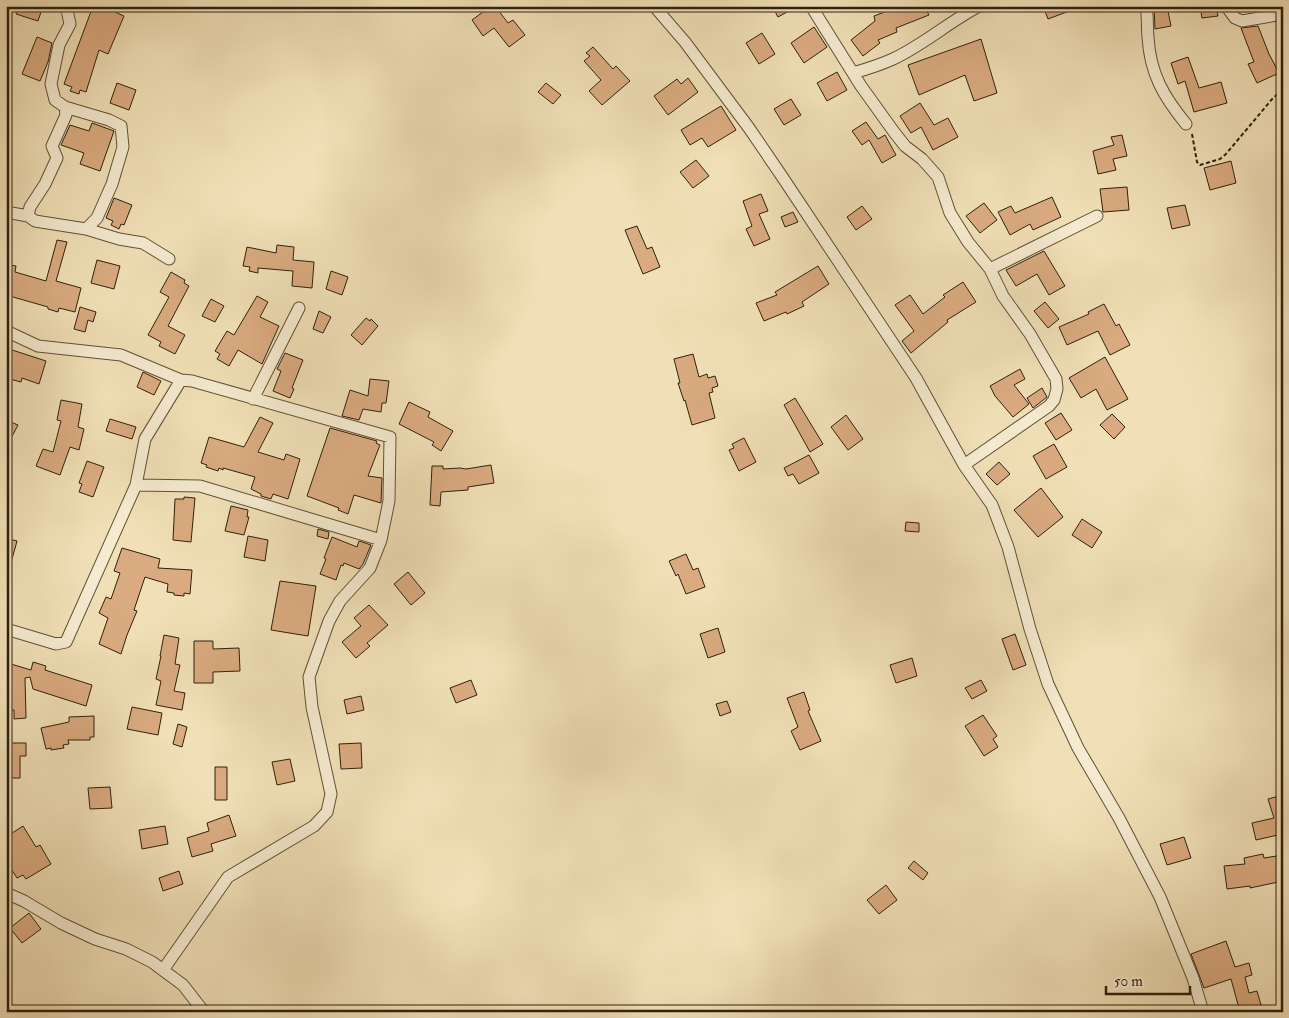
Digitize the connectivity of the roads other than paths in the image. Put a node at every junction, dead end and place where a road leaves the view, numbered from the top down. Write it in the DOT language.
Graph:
graph roads {
  1 [pos="63,6"];
  2 [pos="811,6"];
  3 [pos="979,6"];
  4 [pos="1146,6"];
  5 [pos="1226,6"];
  6 [pos="659,8"];
  7 [pos="1283,14"];
  8 [pos="853,73"];
  9 [pos="64,107"];
  10 [pos="1186,124"];
  11 [pos="6,212"];
  12 [pos="28,216"];
  13 [pos="1097,216"];
  14 [pos="86,229"];
  15 [pos="168,259"];
  16 [pos="990,269"];
  17 [pos="300,308"];
  18 [pos="6,331"];
  19 [pos="181,380"];
  20 [pos="254,399"];
  21 [pos="964,465"];
  22 [pos="136,485"];
  23 [pos="381,540"];
  24 [pos="6,629"];
  25 [pos="6,893"];
  26 [pos="163,970"];
  27 [pos="204,1012"];
  28 [pos="1203,1012"];
  1 -- 9 [label="street"];
  2 -- 8 [label="street"];
  3 -- 8 [label="street"];
  4 -- 10 [label="street"];
  5 -- 7 [label="street"];
  6 -- 21 [label="street"];
  8 -- 16 [label="street"];
  9 -- 12 [label="street"];
  9 -- 14 [label="street"];
  11 -- 12 [label="street"];
  12 -- 14 [label="street"];
  13 -- 16 [label="street"];
  14 -- 15 [label="street"];
  16 -- 21 [label="street"];
  17 -- 20 [label="street"];
  18 -- 19 [label="street"];
  19 -- 20 [label="street"];
  19 -- 22 [label="street"];
  20 -- 23 [label="street"];
  21 -- 28 [label="street"];
  22 -- 23 [label="street"];
  22 -- 24 [label="street"];
  23 -- 26 [label="street"];
  25 -- 26 [label="street"];
  26 -- 27 [label="street"];
}
